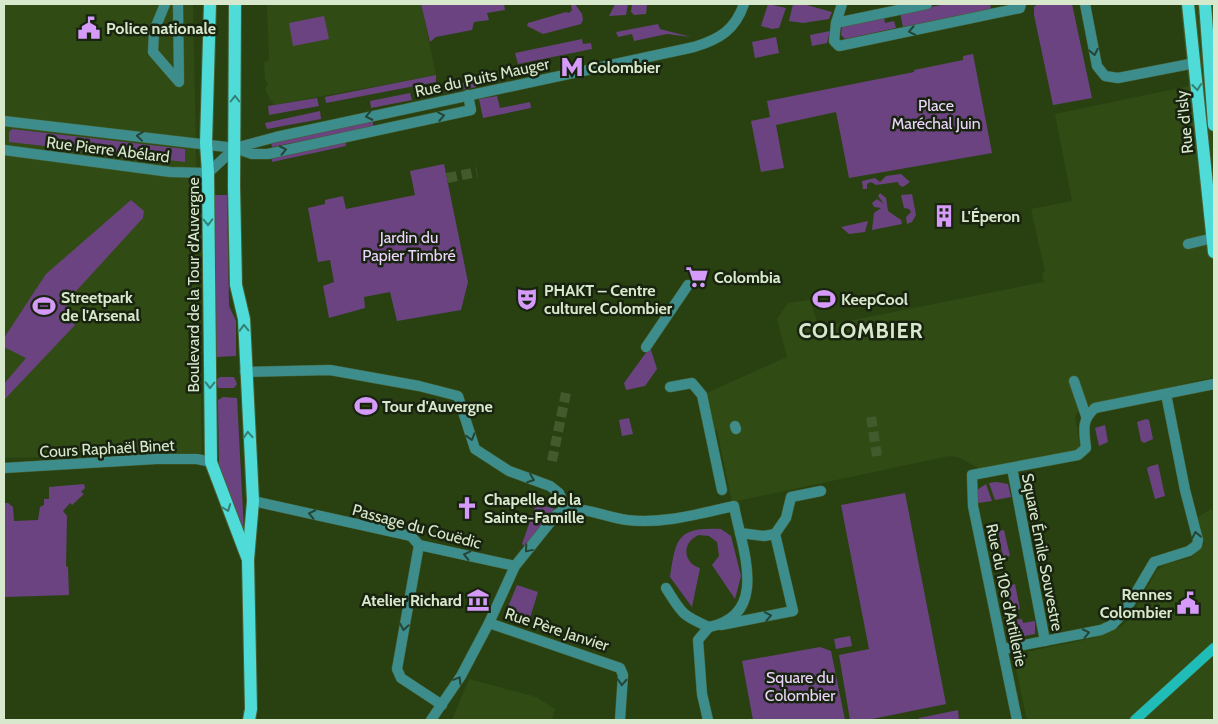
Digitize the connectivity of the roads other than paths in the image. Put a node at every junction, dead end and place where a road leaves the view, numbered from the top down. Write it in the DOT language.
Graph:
graph roads {
  1 [pos="165,4"];
  2 [pos="178,4"];
  3 [pos="210,4"];
  4 [pos="235,4"];
  5 [pos="744,4"];
  6 [pos="842,4"];
  7 [pos="927,4"];
  8 [pos="1084,4"];
  9 [pos="1188,4"];
  10 [pos="1205,4"];
  11 [pos="1020,6"];
  12 [pos="836,23"];
  13 [pos="1194,63"];
  14 [pos="468,95"];
  15 [pos="4,121"];
  16 [pos="1214,125"];
  17 [pos="206,143"];
  18 [pos="235,148"];
  19 [pos="4,150"];
  20 [pos="208,174"];
  21 [pos="1214,242"];
  22 [pos="1188,244"];
  23 [pos="688,284"];
  24 [pos="646,346"];
  25 [pos="246,372"];
  26 [pos="1074,381"];
  27 [pos="1214,384"];
  28 [pos="670,387"];
  29 [pos="1166,394"];
  30 [pos="1086,416"];
  31 [pos="211,462"];
  32 [pos="4,468"];
  33 [pos="1012,468"];
  34 [pos="722,490"];
  35 [pos="821,491"];
  36 [pos="253,501"];
  37 [pos="566,508"];
  38 [pos="740,533"];
  39 [pos="775,534"];
  40 [pos="419,545"];
  41 [pos="248,560"];
  42 [pos="514,566"];
  43 [pos="666,588"];
  44 [pos="489,623"];
  45 [pos="720,625"];
  46 [pos="709,627"];
  47 [pos="1045,641"];
  48 [pos="1214,648"];
  49 [pos="1003,649"];
  50 [pos="442,706"];
  51 [pos="252,717"];
  52 [pos="431,720"];
  53 [pos="620,720"];
  54 [pos="708,720"];
  55 [pos="1017,720"];
  56 [pos="1135,720"];
  1 -- 2 [label="street"];
  3 -- 17 [label="main road, Boulevard de la Tour d'Auvergne"];
  18 -- 4 [label="main road, Boulevard de la Tour d'Auvergne, one-way"];
  5 -- 14 [label="street, Rue du Puits Mauger"];
  6 -- 12 [label="street"];
  7 -- 12 [label="street"];
  8 -- 13 [label="street, one-way"];
  9 -- 13 [label="main road, Rue d'Isly"];
  10 -- 16 [label="main road, Rue d'Isly"];
  11 -- 12 [label="street, one-way"];
  13 -- 21 [label="main road, Rue d'Isly, one-way"];
  14 -- 18 [label="street, Rue du Puits Mauger, one-way"];
  18 -- 14 [label="street, Rue du Puits Mauger, one-way"];
  17 -- 15 [label="street, Rue Pierre Abélard, one-way"];
  17 -- 18 [label="street, Rue du Puits Mauger"];
  17 -- 20 [label="main road, Boulevard de la Tour d'Auvergne"];
  18 -- 20 [label="street, Rue du Puits Mauger"];
  25 -- 18 [label="main road, Boulevard de la Tour d'Auvergne, one-way"];
  19 -- 20 [label="street, Rue Pierre Abélard"];
  20 -- 31 [label="main road, Boulevard de la Tour d'Auvergne, one-way"];
  21 -- 22 [label="street"];
  23 -- 24 [label="street"];
  36 -- 25 [label="main road, Boulevard de la Tour d'Auvergne, one-way"];
  25 -- 37 [label="street, one-way"];
  26 -- 30 [label="street"];
  27 -- 29 [label="street"];
  28 -- 34 [label="street"];
  29 -- 30 [label="street"];
  47 -- 29 [label="street, one-way"];
  30 -- 33 [label="street"];
  31 -- 32 [label="street, Cours Raphaël Binet"];
  31 -- 41 [label="main road, Boulevard de la Tour d'Auvergne, one-way"];
  33 -- 47 [label="street, Square Émile Souvestre"];
  33 -- 49 [label="street, Rue du 10e d'Artillerie"];
  35 -- 39 [label="street"];
  40 -- 36 [label="street, Passage du Couëdic, one-way"];
  36 -- 41 [label="main road, Boulevard de la Tour d'Auvergne"];
  37 -- 38 [label="street"];
  37 -- 42 [label="street, one-way"];
  38 -- 39 [label="street"];
  38 -- 45 [label="street"];
  45 -- 39 [label="street, one-way"];
  42 -- 40 [label="street, Passage du Couëdic, one-way"];
  40 -- 50 [label="street, one-way"];
  41 -- 51 [label="main road, Boulevard de la Tour d'Auvergne"];
  42 -- 44 [label="street"];
  43 -- 46 [label="street"];
  50 -- 44 [label="street, one-way"];
  44 -- 53 [label="street, Rue Père Janvier, one-way"];
  45 -- 46 [label="street"];
  46 -- 54 [label="street"];
  47 -- 49 [label="street"];
  48 -- 56 [label="main road"];
  49 -- 55 [label="street, Rue du 10e d'Artillerie"];
  50 -- 52 [label="street"];
}
